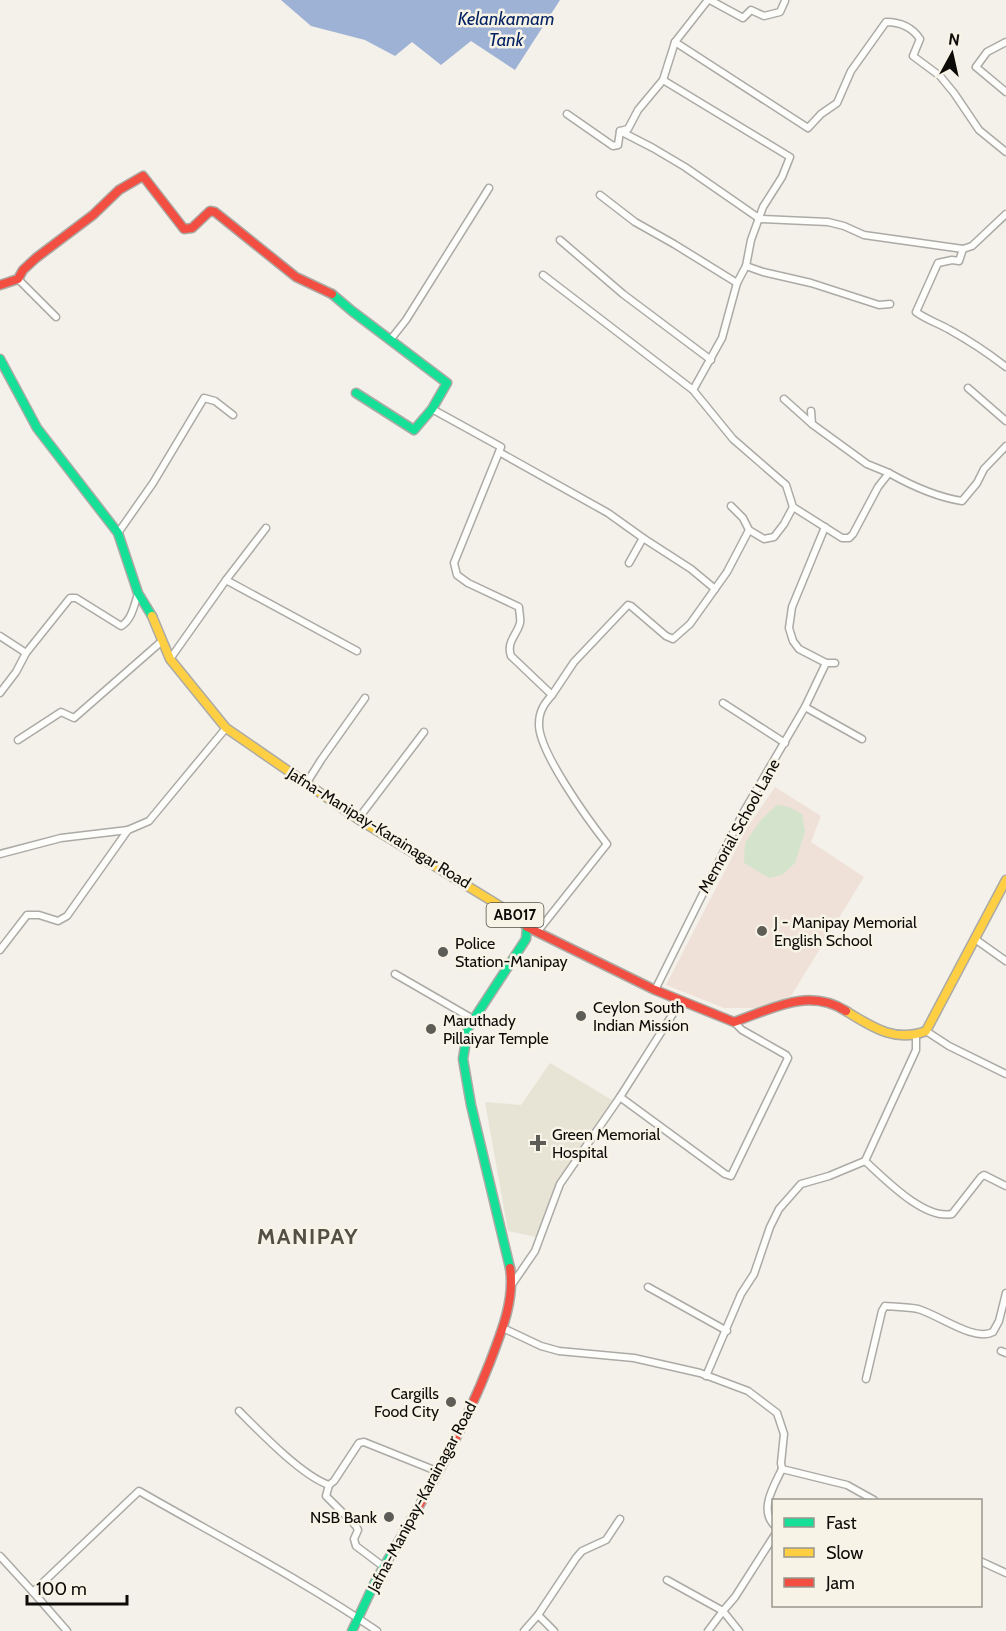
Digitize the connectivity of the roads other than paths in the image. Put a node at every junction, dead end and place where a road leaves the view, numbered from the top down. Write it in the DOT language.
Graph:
graph roads {
  1 [pos="709,0"];
  2 [pos="785,1"];
  3 [pos="675,42"];
  4 [pos="1006,42"];
  5 [pos="663,80"];
  6 [pos="1006,93"];
  7 [pos="567,114"];
  8 [pos="620,131"];
  9 [pos="1006,152"];
  10 [pos="489,188"];
  11 [pos="600,195"];
  12 [pos="1006,214"];
  13 [pos="760,219"];
  14 [pos="560,240"];
  15 [pos="963,249"];
  16 [pos="746,266"];
  17 [pos="543,275"];
  18 [pos="18,279"];
  19 [pos="737,283"];
  20 [pos="0,285"];
  21 [pos="890,304"];
  22 [pos="56,317"];
  23 [pos="391,339"];
  24 [pos="0,359"];
  25 [pos="711,360"];
  26 [pos="1006,367"];
  27 [pos="968,388"];
  28 [pos="693,390"];
  29 [pos="356,393"];
  30 [pos="784,399"];
  31 [pos="432,409"];
  32 [pos="811,411"];
  33 [pos="233,415"];
  34 [pos="1006,421"];
  35 [pos="812,424"];
  36 [pos="1006,446"];
  37 [pos="499,452"];
  38 [pos="889,473"];
  39 [pos="731,506"];
  40 [pos="793,507"];
  41 [pos="825,527"];
  42 [pos="266,528"];
  43 [pos="749,530"];
  44 [pos="118,533"];
  45 [pos="643,538"];
  46 [pos="629,563"];
  47 [pos="226,580"];
  48 [pos="715,588"];
  49 [pos="138,593"];
  50 [pos="0,636"];
  51 [pos="162,640"];
  52 [pos="357,651"];
  53 [pos="26,653"];
  54 [pos="170,660"];
  55 [pos="826,663"];
  56 [pos="835,663"];
  57 [pos="0,693"];
  58 [pos="552,695"];
  59 [pos="365,698"];
  60 [pos="723,703"];
  61 [pos="805,706"];
  62 [pos="225,728"];
  63 [pos="424,732"];
  64 [pos="18,740"];
  65 [pos="862,740"];
  66 [pos="785,743"];
  67 [pos="306,784"];
  68 [pos="358,819"];
  69 [pos="128,830"];
  70 [pos="0,854"];
  71 [pos="1006,880"];
  72 [pos="527,927"];
  73 [pos="538,931"];
  74 [pos="975,939"];
  75 [pos="0,950"];
  76 [pos="1006,961"];
  77 [pos="395,974"];
  78 [pos="655,990"];
  79 [pos="681,1001"];
  80 [pos="473,1019"];
  81 [pos="734,1022"];
  82 [pos="926,1031"];
  83 [pos="916,1037"];
  84 [pos="1006,1074"];
  85 [pos="620,1097"];
  86 [pos="865,1161"];
  87 [pos="1006,1186"];
  88 [pos="512,1283"];
  89 [pos="648,1287"];
  90 [pos="1006,1293"];
  91 [pos="503,1329"];
  92 [pos="727,1331"];
  93 [pos="706,1376"];
  94 [pos="866,1379"];
  95 [pos="239,1411"];
  96 [pos="782,1469"];
  97 [pos="439,1472"];
  98 [pos="329,1485"];
  99 [pos="872,1499"];
  100 [pos="620,1519"];
  101 [pos="772,1523"];
  102 [pos="772,1539"];
  103 [pos="0,1556"];
  104 [pos="982,1562"];
  105 [pos="384,1567"];
  106 [pos="1006,1573"];
  107 [pos="667,1580"];
  108 [pos="33,1592"];
  109 [pos="723,1611"];
  110 [pos="538,1616"];
  111 [pos="357,1618"];
  112 [pos="67,1631"];
  113 [pos="352,1631"];
  114 [pos="377,1631"];
  115 [pos="524,1631"];
  116 [pos="554,1631"];
  117 [pos="708,1631"];
  118 [pos="739,1631"];
  1 -- 2 [label="street"];
  1 -- 3 [label="street"];
  3 -- 5 [label="street"];
  3 -- 9 [label="street"];
  4 -- 6 [label="street"];
  5 -- 8 [label="street"];
  5 -- 13 [label="street"];
  7 -- 8 [label="street"];
  8 -- 13 [label="street"];
  10 -- 23 [label="street"];
  11 -- 19 [label="street"];
  12 -- 15 [label="street"];
  13 -- 15 [label="street"];
  13 -- 16 [label="street"];
  14 -- 25 [label="street"];
  15 -- 26 [label="street"];
  16 -- 19 [label="street"];
  16 -- 21 [label="street"];
  17 -- 28 [label="street"];
  18 -- 20 [label="main road"];
  18 -- 22 [label="street"];
  18 -- 23 [label="main road"];
  19 -- 25 [label="street"];
  23 -- 31 [label="main road"];
  24 -- 44 [label="main road, Jafna-Manipay-Karainagar Road / AB017"];
  25 -- 28 [label="street"];
  27 -- 34 [label="street"];
  28 -- 40 [label="street"];
  29 -- 31 [label="main road"];
  30 -- 35 [label="street"];
  31 -- 37 [label="street"];
  32 -- 35 [label="street"];
  33 -- 44 [label="street"];
  35 -- 38 [label="street"];
  36 -- 38 [label="street"];
  37 -- 45 [label="street"];
  37 -- 58 [label="street"];
  38 -- 41 [label="street"];
  39 -- 43 [label="street"];
  40 -- 41 [label="street"];
  40 -- 43 [label="street"];
  41 -- 55 [label="street"];
  42 -- 47 [label="street"];
  43 -- 48 [label="street"];
  44 -- 49 [label="main road, Jafna-Manipay-Karainagar Road / AB017"];
  45 -- 46 [label="street"];
  45 -- 48 [label="street"];
  47 -- 52 [label="street"];
  47 -- 54 [label="street"];
  48 -- 58 [label="street"];
  49 -- 51 [label="main road, Jafna-Manipay-Karainagar Road / AB017"];
  49 -- 53 [label="street"];
  50 -- 53 [label="street"];
  51 -- 54 [label="main road, Jafna-Manipay-Karainagar Road / AB017"];
  51 -- 64 [label="street"];
  53 -- 57 [label="street"];
  54 -- 62 [label="main road, Jafna-Manipay-Karainagar Road / AB017"];
  55 -- 56 [label="street"];
  55 -- 61 [label="street, Memorial School Lane"];
  58 -- 73 [label="street"];
  59 -- 67 [label="street"];
  60 -- 66 [label="street"];
  61 -- 65 [label="street"];
  61 -- 66 [label="street, Memorial School Lane"];
  62 -- 67 [label="main road, Jafna-Manipay-Karainagar Road / AB017"];
  62 -- 69 [label="street"];
  63 -- 68 [label="street"];
  66 -- 78 [label="street, Memorial School Lane"];
  67 -- 68 [label="main road, Jafna-Manipay-Karainagar Road / AB017"];
  68 -- 72 [label="main road, Jafna-Manipay-Karainagar Road / AB017"];
  69 -- 70 [label="street"];
  69 -- 75 [label="street"];
  71 -- 74 [label="main road"];
  72 -- 73 [label="main road"];
  72 -- 80 [label="main road, Jafna-Manipay-Karainagar Road / AB017"];
  73 -- 78 [label="main road"];
  74 -- 76 [label="street"];
  74 -- 82 [label="main road"];
  77 -- 80 [label="street"];
  78 -- 79 [label="main road"];
  79 -- 81 [label="main road"];
  79 -- 85 [label="street"];
  80 -- 88 [label="main road, Jafna-Manipay-Karainagar Road / AB017"];
  81 -- 83 [label="main road"];
  81 -- 85 [label="street"];
  82 -- 83 [label="main road"];
  82 -- 84 [label="street"];
  83 -- 86 [label="street"];
  85 -- 88 [label="street"];
  86 -- 87 [label="street"];
  86 -- 92 [label="street"];
  88 -- 91 [label="main road, Jafna-Manipay-Karainagar Road / AB017"];
  89 -- 92 [label="street"];
  90 -- 94 [label="street"];
  91 -- 93 [label="street"];
  91 -- 97 [label="main road, Jafna-Manipay-Karainagar Road / AB017"];
  92 -- 93 [label="street"];
  93 -- 96 [label="street"];
  95 -- 98 [label="street"];
  96 -- 99 [label="street"];
  96 -- 101 [label="street"];
  97 -- 98 [label="street"];
  97 -- 105 [label="main road, Jafna-Manipay-Karainagar Road / AB017"];
  98 -- 105 [label="street"];
  100 -- 110 [label="street"];
  102 -- 109 [label="street"];
  103 -- 108 [label="street"];
  104 -- 106 [label="street"];
  105 -- 111 [label="main road, Jafna-Manipay-Karainagar Road / AB017"];
  107 -- 109 [label="street"];
  108 -- 111 [label="street"];
  108 -- 112 [label="street"];
  109 -- 117 [label="street"];
  109 -- 118 [label="street"];
  110 -- 115 [label="street"];
  110 -- 116 [label="street"];
  111 -- 113 [label="main road, Jafna-Manipay-Karainagar Road / AB017"];
  111 -- 114 [label="street"];
}
